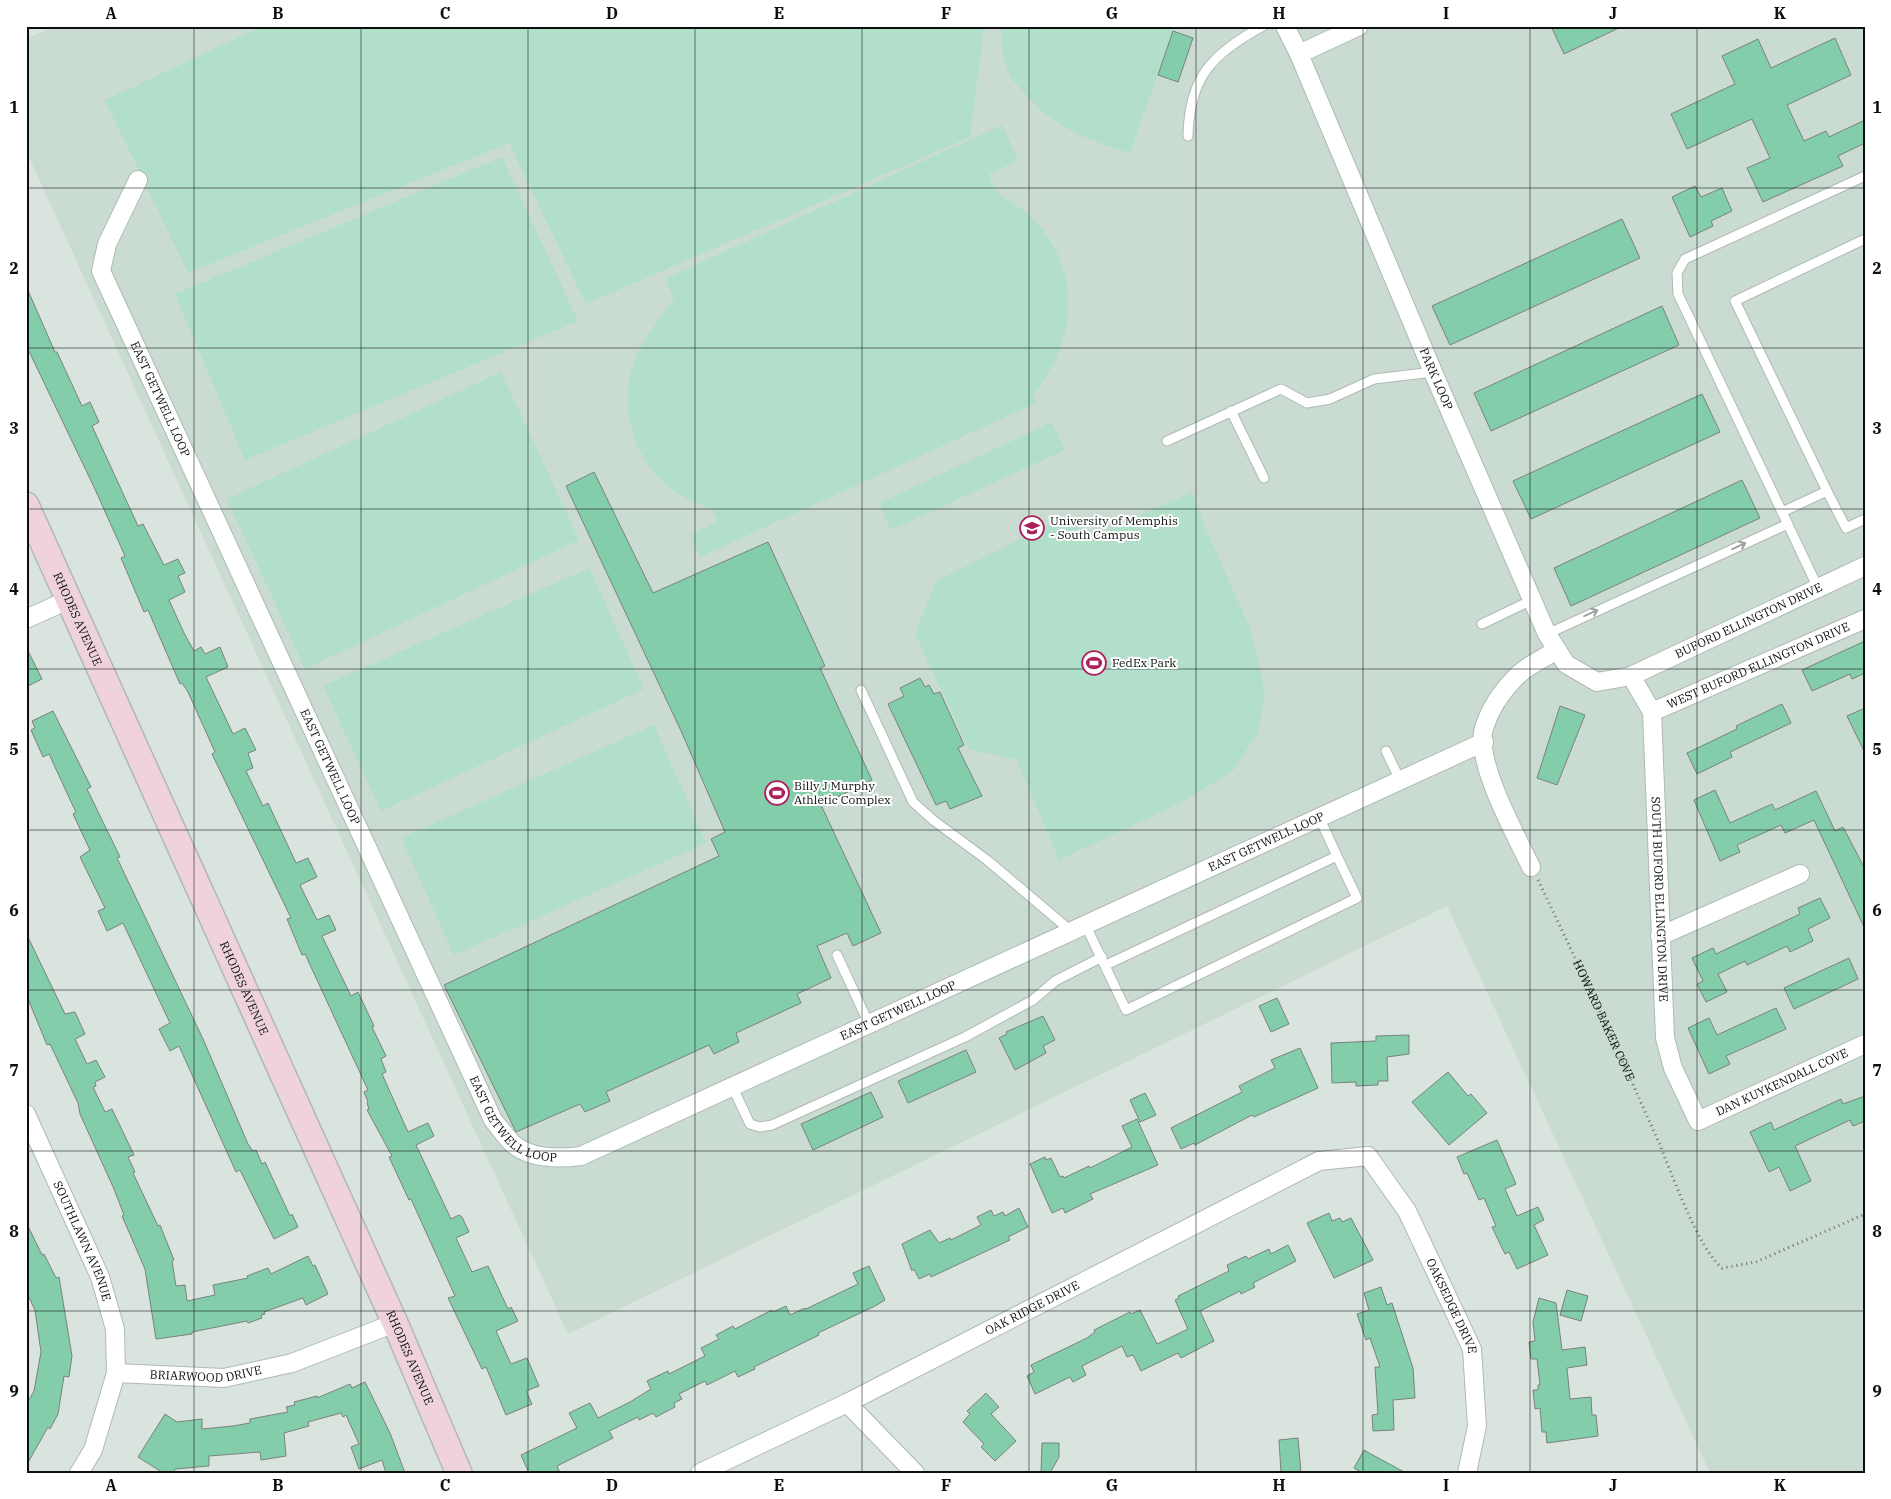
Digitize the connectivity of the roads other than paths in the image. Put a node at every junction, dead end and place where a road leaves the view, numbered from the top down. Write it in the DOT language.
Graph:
graph roads {
  1 [pos="1263,26"];
  2 [pos="1285,26"];
  3 [pos="1359,26"];
  4 [pos="1300,54"];
  5 [pos="1188,136"];
  6 [pos="1865,176"];
  7 [pos="138,180"];
  8 [pos="1865,239"];
  9 [pos="1433,372"];
  10 [pos="1231,411"];
  11 [pos="1167,442"];
  12 [pos="1264,478"];
  13 [pos="1827,491"];
  14 [pos="26,505"];
  15 [pos="1782,512"];
  16 [pos="1865,519"];
  17 [pos="1788,524"];
  18 [pos="1865,566"];
  19 [pos="1818,588"];
  20 [pos="68,600"];
  21 [pos="1532,600"];
  22 [pos="26,619"];
  23 [pos="1865,619"];
  24 [pos="1482,624"];
  25 [pos="1547,634"];
  26 [pos="1557,650"];
  27 [pos="1631,676"];
  28 [pos="861,690"];
  29 [pos="1652,712"];
  30 [pos="1484,742"];
  31 [pos="1386,751"];
  32 [pos="1400,780"];
  33 [pos="1319,817"];
  34 [pos="1337,856"];
  35 [pos="1531,867"];
  36 [pos="1800,874"];
  37 [pos="1078,928"];
  38 [pos="1660,936"];
  39 [pos="837,955"];
  40 [pos="1104,961"];
  41 [pos="869,1024"];
  42 [pos="1864,1044"];
  43 [pos="732,1086"];
  44 [pos="26,1114"];
  45 [pos="1698,1121"];
  46 [pos="1368,1156"];
  47 [pos="395,1323"];
  48 [pos="116,1373"];
  49 [pos="847,1404"];
  50 [pos="79,1473"];
  51 [pos="459,1473"];
  52 [pos="700,1473"];
  53 [pos="915,1473"];
  54 [pos="1467,1473"];
  1 -- 5 [label="lane"];
  2 -- 4 [label="street, PARK LOOP"];
  3 -- 4 [label="street"];
  4 -- 9 [label="street, PARK LOOP"];
  6 -- 15 [label="lane"];
  7 -- 43 [label="street, EAST GETWELL LOOP"];
  8 -- 13 [label="lane"];
  9 -- 10 [label="lane"];
  9 -- 21 [label="street, PARK LOOP"];
  10 -- 11 [label="lane"];
  10 -- 12 [label="lane"];
  13 -- 15 [label="lane"];
  13 -- 16 [label="lane"];
  14 -- 20 [label="main road, RHODES AVENUE"];
  15 -- 17 [label="lane"];
  17 -- 19 [label="lane"];
  25 -- 17 [label="lane, one-way"];
  18 -- 19 [label="street, BUFORD ELLINGTON DRIVE"];
  19 -- 27 [label="street, BUFORD ELLINGTON DRIVE"];
  20 -- 22 [label="street"];
  20 -- 47 [label="main road, RHODES AVENUE"];
  21 -- 24 [label="lane"];
  21 -- 25 [label="street, PARK LOOP"];
  23 -- 29 [label="street, WEST BUFORD ELLINGTON DRIVE"];
  25 -- 26 [label="street, PARK LOOP"];
  26 -- 27 [label="street, PARK LOOP"];
  26 -- 30 [label="street"];
  27 -- 29 [label="street, SOUTH BUFORD ELLINGTON DRIVE"];
  28 -- 37 [label="lane"];
  29 -- 38 [label="street, SOUTH BUFORD ELLINGTON DRIVE"];
  30 -- 32 [label="street, EAST GETWELL LOOP"];
  30 -- 35 [label="street"];
  31 -- 32 [label="lane"];
  32 -- 33 [label="street, EAST GETWELL LOOP"];
  33 -- 34 [label="lane"];
  33 -- 37 [label="street, EAST GETWELL LOOP"];
  34 -- 40 [label="lane"];
  34 -- 40 [label="lane"];
  36 -- 38 [label="street"];
  37 -- 40 [label="lane"];
  37 -- 41 [label="street, EAST GETWELL LOOP"];
  38 -- 45 [label="street, SOUTH BUFORD ELLINGTON DRIVE"];
  39 -- 41 [label="lane"];
  40 -- 43 [label="lane"];
  41 -- 43 [label="street, EAST GETWELL LOOP"];
  42 -- 45 [label="street, DAN KUYKENDALL COVE"];
  44 -- 48 [label="street, SOUTHLAWN AVENUE"];
  46 -- 49 [label="street, OAK RIDGE DRIVE"];
  46 -- 54 [label="street, OAKSEDGE DRIVE"];
  47 -- 48 [label="street, BRIARWOOD DRIVE"];
  47 -- 51 [label="main road, RHODES AVENUE"];
  48 -- 50 [label="street"];
  49 -- 52 [label="street, OAK RIDGE DRIVE"];
  49 -- 53 [label="street"];
}
